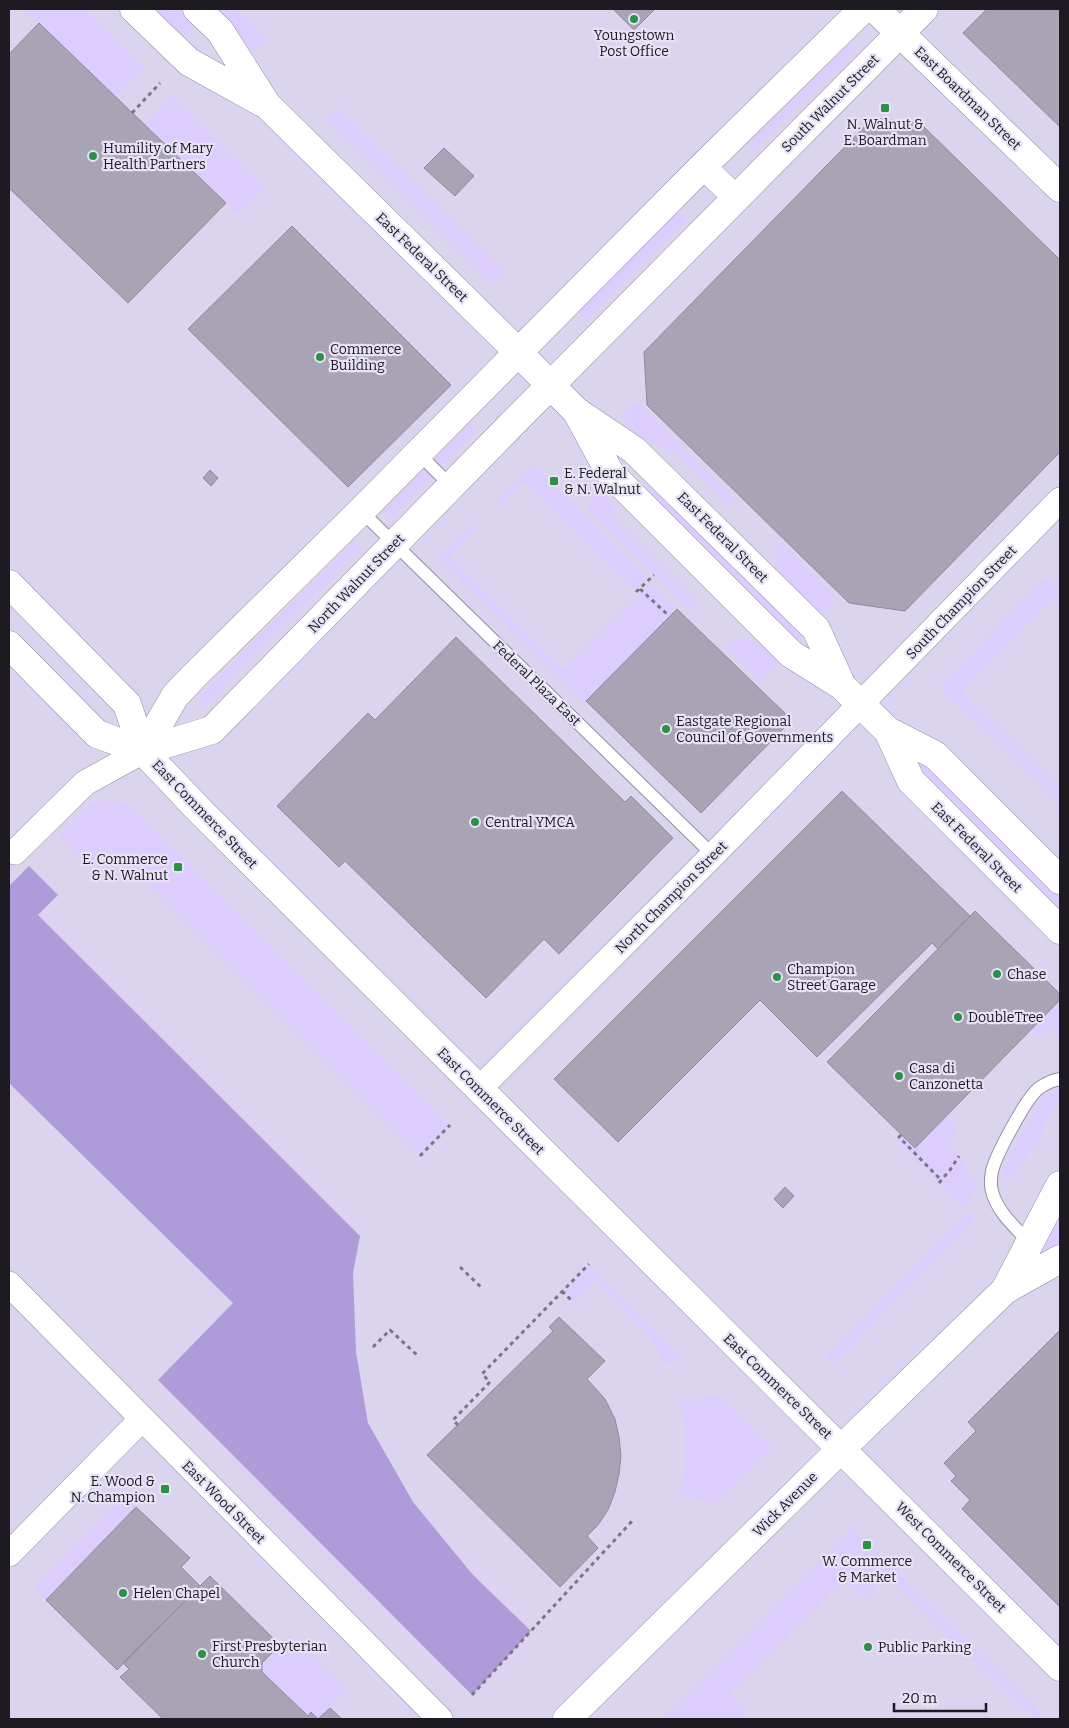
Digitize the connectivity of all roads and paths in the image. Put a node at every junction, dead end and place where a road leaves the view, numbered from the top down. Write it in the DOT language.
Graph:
graph roads {
  1 [pos="134,9"];
  2 [pos="197,9"];
  3 [pos="863,9"];
  4 [pos="876,9"];
  5 [pos="924,9"];
  6 [pos="900,33"];
  7 [pos="160,83"];
  8 [pos="267,105"];
  9 [pos="132,113"];
  10 [pos="703,166"];
  11 [pos="1060,188"];
  12 [pos="736,198"];
  13 [pos="519,352"];
  14 [pos="551,385"];
  15 [pos="418,453"];
  16 [pos="451,486"];
  17 [pos="1060,500"];
  18 [pos="361,511"];
  19 [pos="394,543"];
  20 [pos="654,575"];
  21 [pos="9,584"];
  22 [pos="668,616"];
  23 [pos="9,644"];
  24 [pos="851,695"];
  25 [pos="888,731"];
  26 [pos="143,750"];
  27 [pos="15,852"];
  28 [pos="713,855"];
  29 [pos="1060,880"];
  30 [pos="1060,930"];
  31 [pos="1060,1079"];
  32 [pos="479,1089"];
  33 [pos="450,1125"];
  34 [pos="901,1135"];
  35 [pos="420,1156"];
  36 [pos="959,1156"];
  37 [pos="1060,1185"];
  38 [pos="1030,1243"];
  39 [pos="1060,1259"];
  40 [pos="589,1264"];
  41 [pos="460,1267"];
  42 [pos="9,1284"];
  43 [pos="483,1289"];
  44 [pos="1005,1290"];
  45 [pos="562,1291"];
  46 [pos="573,1302"];
  47 [pos="373,1347"];
  48 [pos="418,1356"];
  49 [pos="142,1419"];
  50 [pos="458,1425"];
  51 [pos="842,1448"];
  52 [pos="634,1519"];
  53 [pos="9,1554"];
  54 [pos="1060,1667"];
  55 [pos="472,1695"];
  56 [pos="440,1719"];
  57 [pos="567,1719"];
  1 -- 8 [label="street, East Federal Street"];
  2 -- 8 [label="street, East Federal Street"];
  3 -- 10 [label="street"];
  4 -- 6 [label="street, East Boardman Street"];
  5 -- 6 [label="street, South Walnut Street"];
  6 -- 11 [label="street, East Boardman Street"];
  6 -- 12 [label="street, South Walnut Street"];
  7 -- 9 [label="path"];
  8 -- 13 [label="street, East Federal Street"];
  10 -- 12 [label="street"];
  10 -- 13 [label="street"];
  12 -- 14 [label="street, South Walnut Street"];
  13 -- 14 [label="street, East Federal Street"];
  13 -- 15 [label="street, North Walnut Street"];
  14 -- 16 [label="street, North Walnut Street"];
  14 -- 24 [label="street, East Federal Street"];
  15 -- 16 [label="lane"];
  15 -- 18 [label="street, North Walnut Street"];
  16 -- 19 [label="street, North Walnut Street"];
  17 -- 24 [label="street, South Champion Street"];
  18 -- 19 [label="lane, Federal Plaza East"];
  18 -- 26 [label="street, North Walnut Street"];
  19 -- 26 [label="street, North Walnut Street"];
  19 -- 28 [label="lane, Federal Plaza East"];
  20 -- 22 [label="path"];
  21 -- 26 [label="street, East Commerce Street"];
  23 -- 26 [label="street, East Commerce Street"];
  24 -- 25 [label="street, East Federal Street"];
  24 -- 28 [label="street, North Champion Street"];
  25 -- 29 [label="street, East Federal Street"];
  25 -- 30 [label="street, East Federal Street"];
  26 -- 27 [label="street, North Walnut Street"];
  26 -- 32 [label="street, East Commerce Street"];
  28 -- 32 [label="street, North Champion Street"];
  31 -- 38 [label="lane"];
  32 -- 51 [label="street, East Commerce Street"];
  33 -- 35 [label="path"];
  34 -- 36 [label="path"];
  37 -- 38 [label="street"];
  38 -- 44 [label="street"];
  39 -- 44 [label="street"];
  40 -- 45 [label="path"];
  41 -- 43 [label="path"];
  42 -- 49 [label="street, East Wood Street"];
  44 -- 51 [label="street, Wick Avenue"];
  45 -- 46 [label="path"];
  45 -- 50 [label="path"];
  47 -- 48 [label="path"];
  49 -- 53 [label="street"];
  49 -- 56 [label="street, East Wood Street"];
  51 -- 54 [label="street, West Commerce Street"];
  51 -- 57 [label="street, Wick Avenue"];
  52 -- 55 [label="path"];
}
